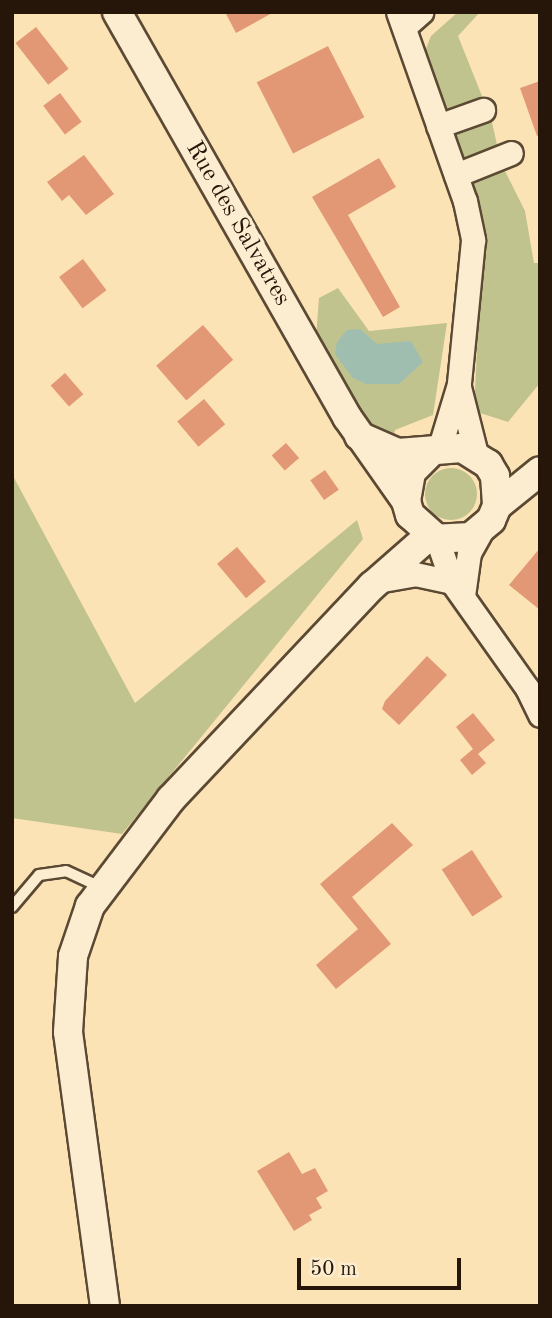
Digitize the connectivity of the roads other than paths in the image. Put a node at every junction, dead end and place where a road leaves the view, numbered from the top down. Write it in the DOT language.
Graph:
graph roads {
  1 [pos="117,12"];
  2 [pos="407,17"];
  3 [pos="483,110"];
  4 [pos="438,125"];
  5 [pos="511,153"];
  6 [pos="456,175"];
  7 [pos="459,384"];
  8 [pos="359,436"];
  9 [pos="436,451"];
  10 [pos="482,459"];
  11 [pos="540,464"];
  12 [pos="540,471"];
  13 [pos="497,506"];
  14 [pos="408,508"];
  15 [pos="481,531"];
  16 [pos="434,537"];
  17 [pos="375,583"];
  18 [pos="457,589"];
  19 [pos="540,715"];
  20 [pos="102,888"];
  21 [pos="12,907"];
  22 [pos="105,1306"];
  1 -- 8 [label="street, Rue des Salvatres"];
  2 -- 4 [label="street"];
  3 -- 4 [label="street"];
  4 -- 6 [label="street"];
  5 -- 6 [label="street"];
  6 -- 7 [label="street"];
  7 -- 9 [label="street"];
  7 -- 10 [label="street"];
  8 -- 9 [label="street"];
  8 -- 14 [label="street, Rue des Salvatres"];
  9 -- 10 [label="street"];
  9 -- 14 [label="street"];
  10 -- 11 [label="street"];
  10 -- 13 [label="street"];
  12 -- 13 [label="street"];
  13 -- 15 [label="street"];
  14 -- 16 [label="street"];
  14 -- 17 [label="street"];
  15 -- 16 [label="street"];
  15 -- 18 [label="street"];
  16 -- 17 [label="street"];
  16 -- 18 [label="street"];
  17 -- 18 [label="street"];
  17 -- 20 [label="street"];
  18 -- 19 [label="street"];
  20 -- 21 [label="lane"];
  20 -- 22 [label="street"];
}
